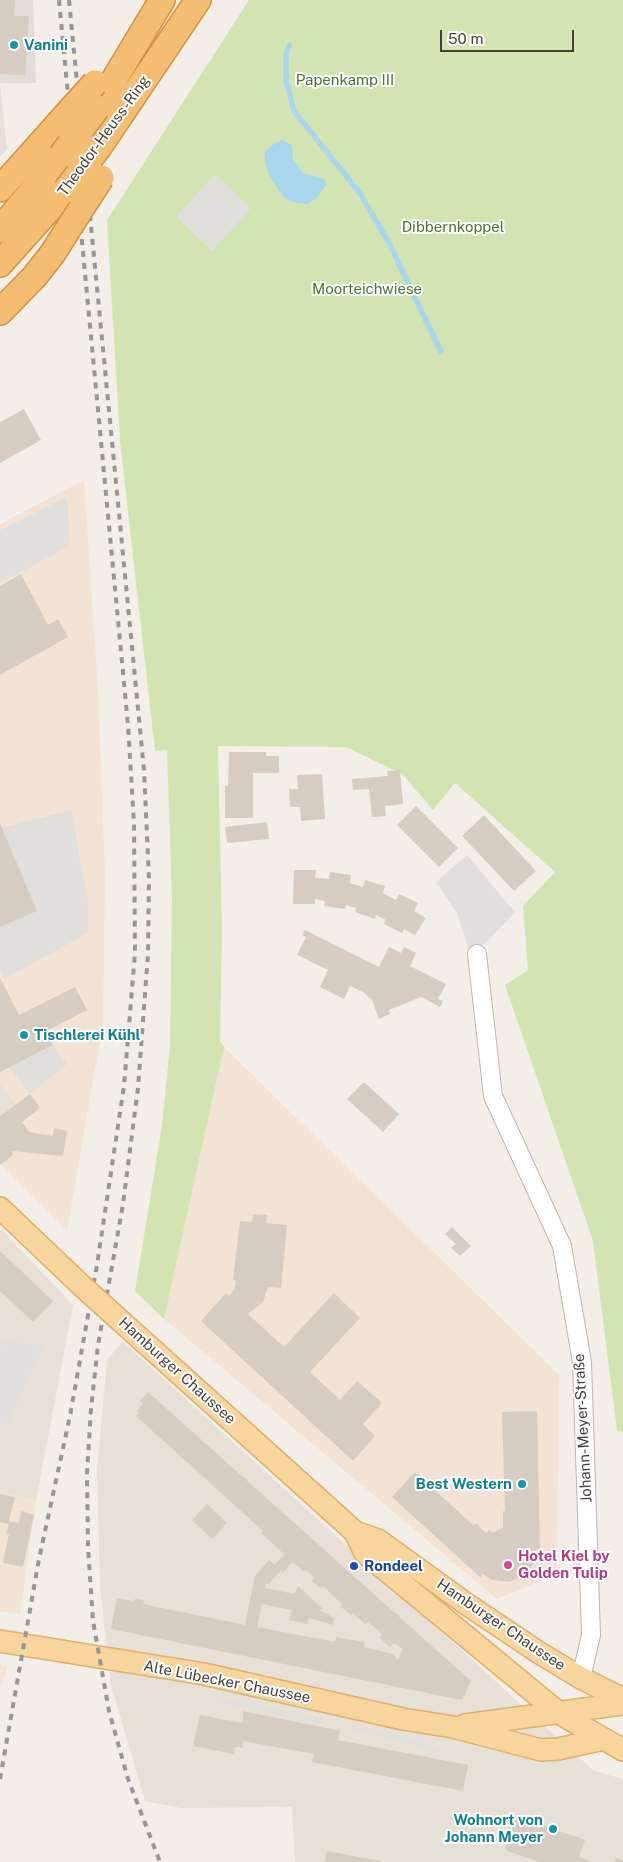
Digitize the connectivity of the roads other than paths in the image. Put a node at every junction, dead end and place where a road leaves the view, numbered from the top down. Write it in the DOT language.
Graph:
graph roads {
  1 [pos="198,0"];
  2 [pos="157,8"];
  3 [pos="160,57"];
  4 [pos="0,189"];
  5 [pos="0,230"];
  6 [pos="0,264"];
  7 [pos="0,312"];
  8 [pos="477,954"];
  9 [pos="0,1208"];
  10 [pos="355,1532"];
  11 [pos="0,1641"];
  12 [pos="581,1678"];
  13 [pos="623,1699"];
  14 [pos="623,1704"];
  15 [pos="559,1712"];
  16 [pos="453,1727"];
  17 [pos="613,1737"];
  18 [pos="623,1750"];
  1 -- 3 [label="highway, Theodor-Heuss-Ring"];
  2 -- 4 [label="highway, bridge"];
  2 -- 5 [label="highway, Theodor-Heuss-Ring, bridge"];
  3 -- 6 [label="highway, Theodor-Heuss-Ring, bridge"];
  3 -- 7 [label="highway, bridge"];
  8 -- 12 [label="street, Johann-Meyer-Straße"];
  9 -- 10 [label="main road, Hamburger Chaussee, bridge"];
  10 -- 12 [label="main road, Hamburger Chaussee"];
  10 -- 15 [label="main road, Hamburger Chaussee"];
  11 -- 16 [label="main road, Alte Lübecker Chaussee"];
  12 -- 13 [label="main road, Hamburger Chaussee"];
  14 -- 15 [label="main road"];
  15 -- 16 [label="main road, Alte Lübecker Chaussee"];
  15 -- 17 [label="main road"];
  16 -- 17 [label="main road, Alte Lübecker Chaussee"];
  17 -- 18 [label="main road"];
}
